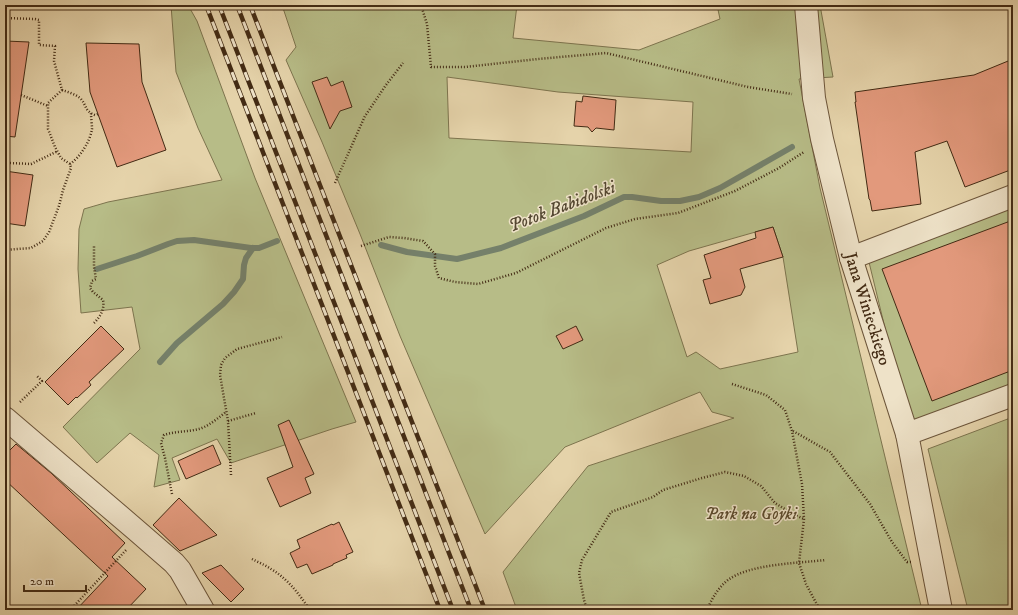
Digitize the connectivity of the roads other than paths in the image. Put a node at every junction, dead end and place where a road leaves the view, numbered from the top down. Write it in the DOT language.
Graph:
graph roads {
  1 [pos="806,5"];
  2 [pos="1013,196"];
  3 [pos="851,258"];
  4 [pos="1013,395"];
  5 [pos="12,411"];
  6 [pos="907,434"];
  7 [pos="203,610"];
  8 [pos="941,610"];
  1 -- 3 [label="street, Jana Winieckiego"];
  2 -- 3 [label="street"];
  3 -- 6 [label="street, Jana Winieckiego"];
  4 -- 6 [label="street"];
  5 -- 7 [label="street"];
  6 -- 8 [label="street, Jana Winieckiego"];
}
